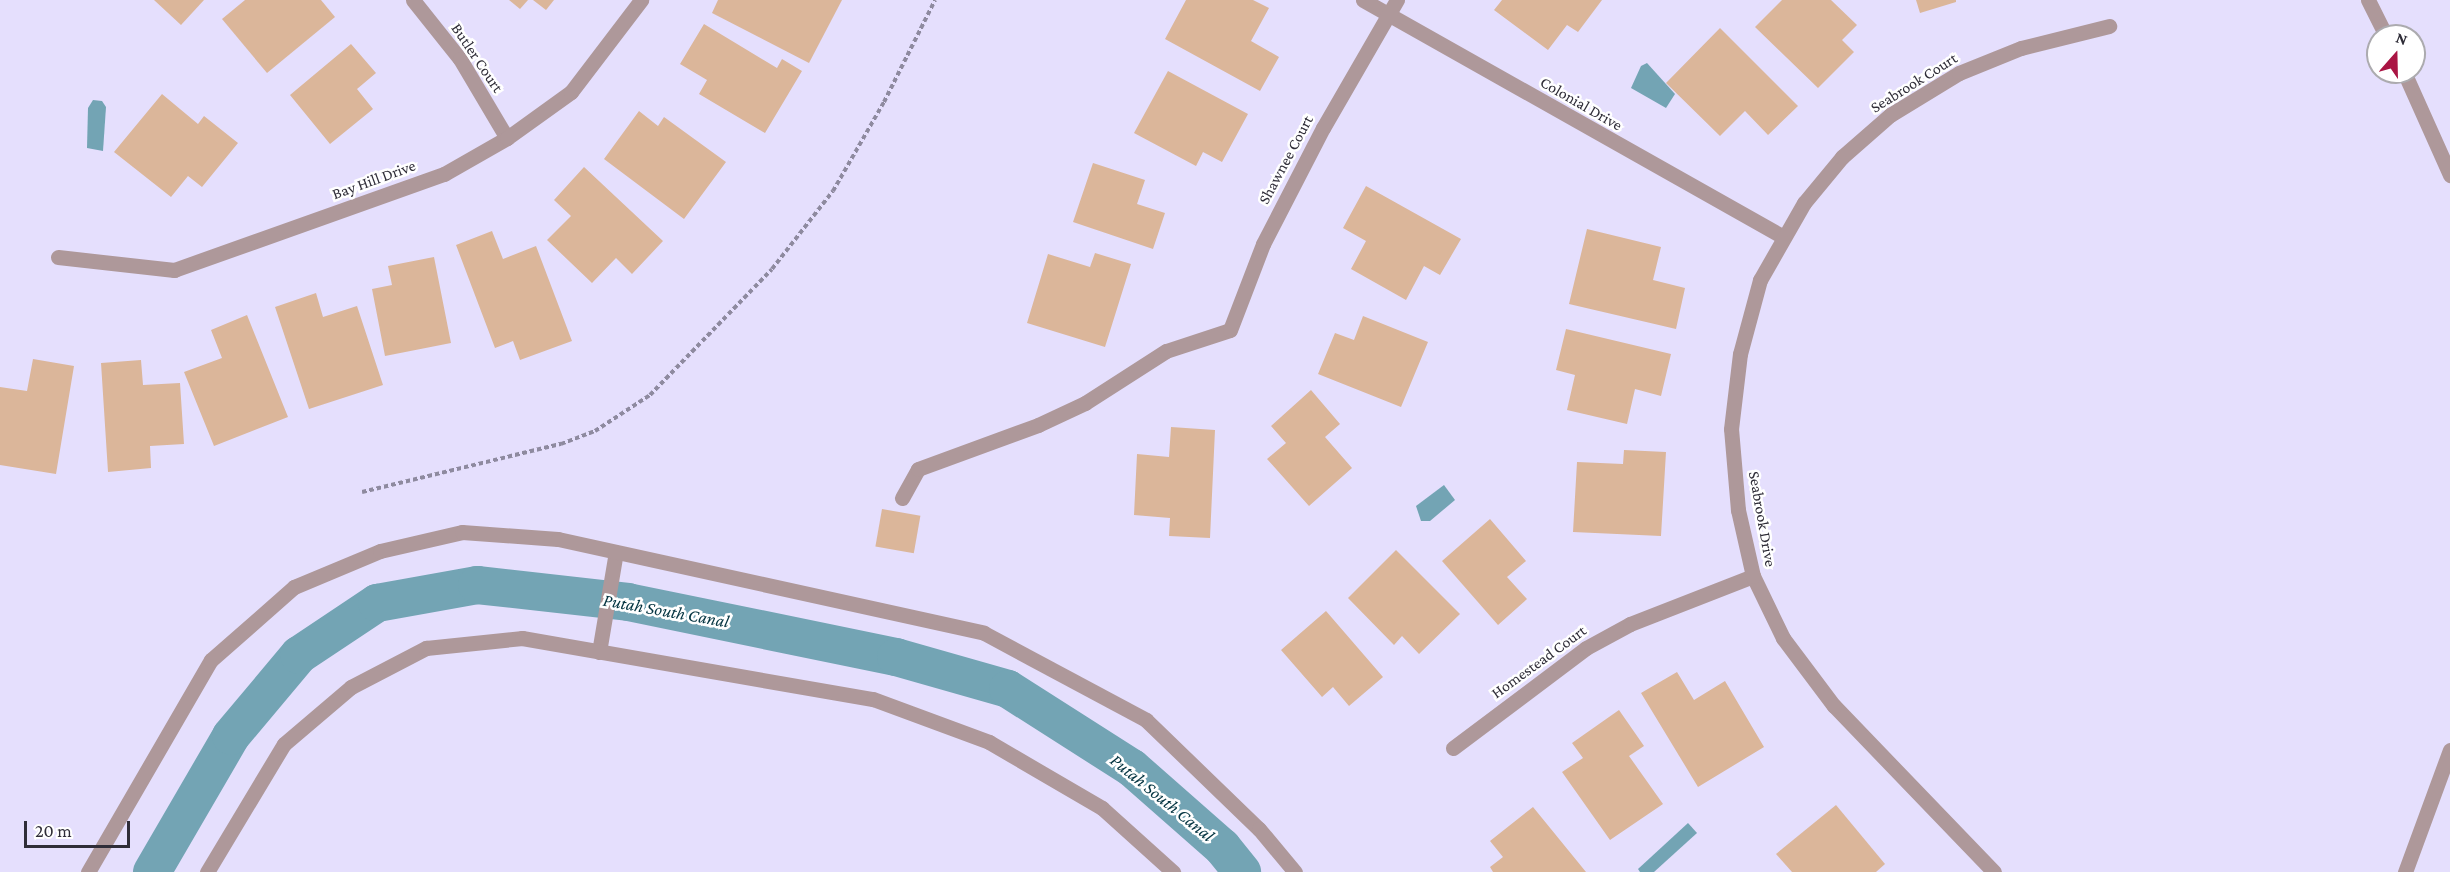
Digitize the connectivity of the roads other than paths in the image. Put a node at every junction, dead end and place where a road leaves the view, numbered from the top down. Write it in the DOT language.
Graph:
graph roads {
  1 [pos="413,0"];
  2 [pos="641,0"];
  3 [pos="1363,0"];
  4 [pos="1397,0"];
  5 [pos="2368,0"];
  6 [pos="1389,14"];
  7 [pos="2380,24"];
  8 [pos="2109,26"];
  9 [pos="2409,84"];
  10 [pos="507,138"];
  11 [pos="2450,175"];
  12 [pos="1783,237"];
  13 [pos="58,257"];
  14 [pos="902,498"];
  15 [pos="615,559"];
  16 [pos="1752,576"];
  17 [pos="600,644"];
  18 [pos="1453,748"];
  19 [pos="2450,750"];
  20 [pos="88,872"];
  21 [pos="207,872"];
  22 [pos="1173,872"];
  23 [pos="1295,872"];
  24 [pos="1994,872"];
  25 [pos="2405,872"];
  1 -- 10 [label="street, Butler Court"];
  2 -- 10 [label="street, Bay Hill Drive"];
  3 -- 6 [label="street, Colonial Drive"];
  4 -- 6 [label="street, Shawnee Court"];
  5 -- 7 [label="street"];
  6 -- 12 [label="street, Colonial Drive"];
  6 -- 14 [label="street, Shawnee Court"];
  8 -- 12 [label="street, Seabrook Court"];
  9 -- 11 [label="street"];
  10 -- 13 [label="street, Bay Hill Drive"];
  12 -- 16 [label="street, Seabrook Drive"];
  15 -- 17 [label="street"];
  15 -- 20 [label="street"];
  15 -- 23 [label="street"];
  16 -- 18 [label="street, Homestead Court"];
  16 -- 24 [label="street, Seabrook Drive"];
  17 -- 21 [label="street"];
  17 -- 22 [label="street"];
  19 -- 25 [label="street"];
}
